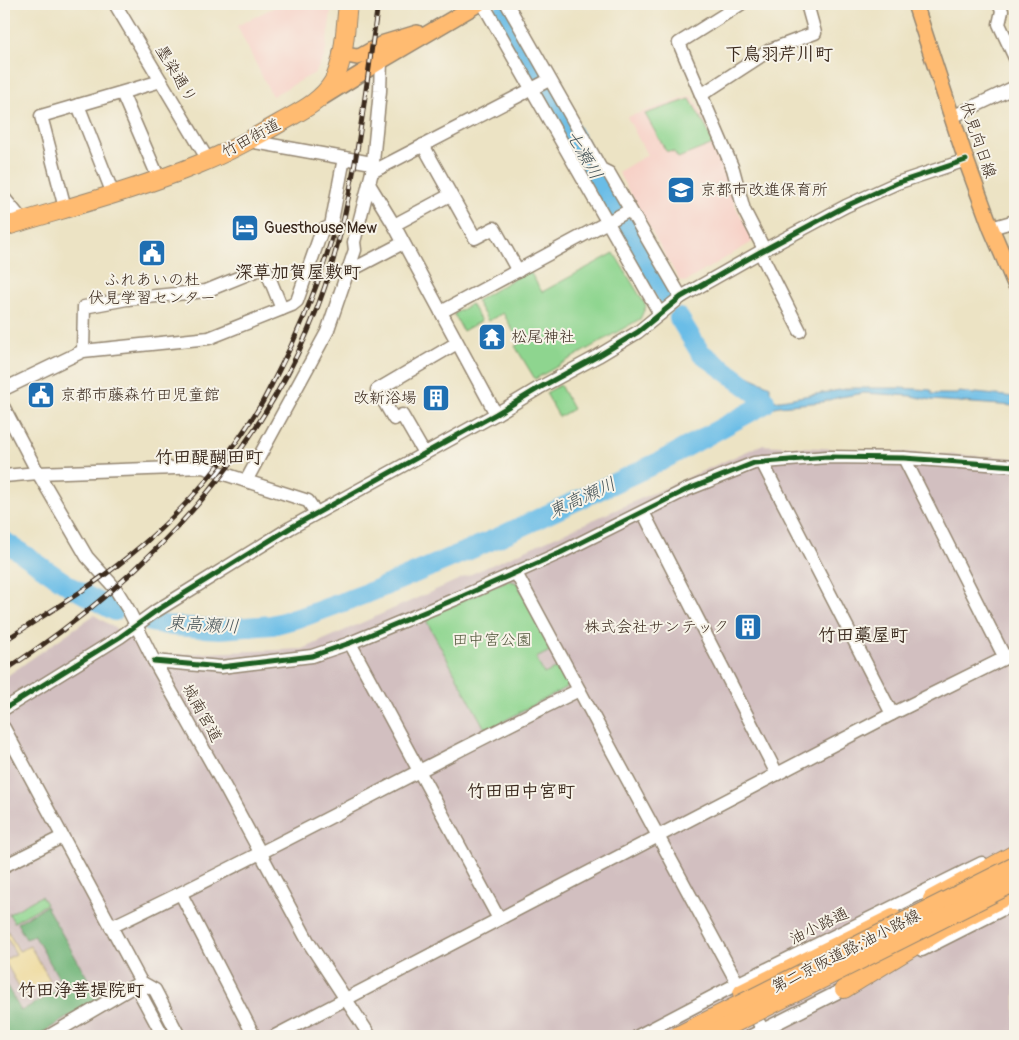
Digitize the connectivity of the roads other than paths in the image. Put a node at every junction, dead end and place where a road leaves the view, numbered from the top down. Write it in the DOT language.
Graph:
graph roads {
  1 [pos="115,4"];
  2 [pos="348,4"];
  3 [pos="478,4"];
  4 [pos="483,4"];
  5 [pos="507,4"];
  6 [pos="741,4"];
  7 [pos="807,4"];
  8 [pos="915,4"];
  9 [pos="999,4"];
  10 [pos="436,28"];
  11 [pos="341,54"];
  12 [pos="1015,58"];
  13 [pos="381,61"];
  14 [pos="161,80"];
  15 [pos="541,84"];
  16 [pos="1015,87"];
  17 [pos="122,93"];
  18 [pos="701,95"];
  19 [pos="314,103"];
  20 [pos="78,105"];
  21 [pos="952,118"];
  22 [pos="568,133"];
  23 [pos="249,141"];
  24 [pos="423,145"];
  25 [pos="344,158"];
  26 [pos="208,160"];
  27 [pos="966,160"];
  28 [pos="371,173"];
  29 [pos="593,174"];
  30 [pos="159,179"];
  31 [pos="112,194"];
  32 [pos="450,195"];
  33 [pos="4,198"];
  34 [pos="65,208"];
  35 [pos="619,216"];
  36 [pos="23,221"];
  37 [pos="1015,221"];
  38 [pos="394,225"];
  39 [pos="4,227"];
  40 [pos="991,228"];
  41 [pos="404,243"];
  42 [pos="762,251"];
  43 [pos="350,265"];
  44 [pos="518,272"];
  45 [pos="1015,284"];
  46 [pos="681,297"];
  47 [pos="282,309"];
  48 [pos="441,312"];
  49 [pos="660,314"];
  50 [pos="800,331"];
  51 [pos="458,343"];
  52 [pos="83,351"];
  53 [pos="4,389"];
  54 [pos="4,408"];
  55 [pos="496,414"];
  56 [pos="424,453"];
  57 [pos="904,458"];
  58 [pos="762,462"];
  59 [pos="1015,466"];
  60 [pos="38,472"];
  61 [pos="4,476"];
  62 [pos="246,481"];
  63 [pos="643,512"];
  64 [pos="316,513"];
  65 [pos="516,573"];
  66 [pos="134,625"];
  67 [pos="350,643"];
  68 [pos="1010,656"];
  69 [pos="154,661"];
  70 [pos="579,690"];
  71 [pos="4,709"];
  72 [pos="892,714"];
  73 [pos="4,728"];
  74 [pos="419,770"];
  75 [pos="777,774"];
  76 [pos="62,837"];
  77 [pos="658,837"];
  78 [pos="1015,846"];
  79 [pos="260,853"];
  80 [pos="1015,854"];
  81 [pos="4,866"];
  82 [pos="1015,866"];
  83 [pos="1015,882"];
  84 [pos="1015,891"];
  85 [pos="181,894"];
  86 [pos="1015,903"];
  87 [pos="499,919"];
  88 [pos="111,927"];
  89 [pos="141,982"];
  90 [pos="740,989"];
  91 [pos="844,989"];
  92 [pos="345,1000"];
  93 [pos="765,1033"];
  94 [pos="49,1036"];
  95 [pos="162,1036"];
  96 [pos="179,1036"];
  97 [pos="254,1036"];
  98 [pos="275,1036"];
  99 [pos="370,1036"];
  100 [pos="638,1036"];
  101 [pos="677,1036"];
  102 [pos="709,1036"];
  103 [pos="752,1036"];
  1 -- 14 [label="street, 墨染通り"];
  2 -- 11 [label="highway"];
  3 -- 10 [label="main road, 竹田街道"];
  4 -- 15 [label="street"];
  5 -- 15 [label="street"];
  6 -- 18 [label="street"];
  7 -- 18 [label="street"];
  8 -- 21 [label="main road, 伏見向日線"];
  9 -- 12 [label="street"];
  10 -- 11 [label="main road"];
  10 -- 13 [label="main road, 竹田街道"];
  11 -- 19 [label="highway"];
  13 -- 19 [label="main road, 竹田街道"];
  13 -- 28 [label="street"];
  14 -- 17 [label="street"];
  14 -- 26 [label="street, 墨染通り"];
  15 -- 22 [label="street"];
  15 -- 22 [label="street"];
  15 -- 24 [label="street"];
  16 -- 21 [label="street"];
  17 -- 20 [label="street"];
  17 -- 30 [label="street"];
  18 -- 42 [label="street"];
  19 -- 23 [label="highway, 竹田街道"];
  20 -- 31 [label="street"];
  20 -- 34 [label="street"];
  21 -- 27 [label="main road, 伏見向日線"];
  22 -- 29 [label="street"];
  22 -- 29 [label="street"];
  23 -- 25 [label="street"];
  23 -- 26 [label="highway, 竹田街道"];
  24 -- 28 [label="street"];
  24 -- 32 [label="street"];
  25 -- 28 [label="street"];
  25 -- 47 [label="street"];
  26 -- 30 [label="highway, 竹田街道"];
  27 -- 40 [label="main road, 伏見向日線"];
  27 -- 42 [label="street"];
  28 -- 38 [label="street"];
  28 -- 43 [label="street"];
  29 -- 35 [label="street"];
  29 -- 35 [label="street"];
  30 -- 31 [label="highway, 竹田街道"];
  31 -- 34 [label="highway, 竹田街道"];
  32 -- 38 [label="street"];
  32 -- 44 [label="street"];
  33 -- 36 [label="street"];
  34 -- 36 [label="highway, 竹田街道"];
  35 -- 44 [label="street"];
  35 -- 46 [label="street"];
  35 -- 49 [label="street"];
  36 -- 39 [label="highway, 竹田街道"];
  37 -- 40 [label="street"];
  38 -- 41 [label="street"];
  40 -- 45 [label="main road, 伏見向日線"];
  41 -- 43 [label="street"];
  41 -- 48 [label="street"];
  42 -- 46 [label="street"];
  42 -- 50 [label="street"];
  43 -- 62 [label="street"];
  44 -- 48 [label="street"];
  46 -- 49 [label="street"];
  47 -- 52 [label="street"];
  47 -- 52 [label="street"];
  48 -- 51 [label="street"];
  49 -- 55 [label="street"];
  51 -- 55 [label="street"];
  51 -- 56 [label="street"];
  52 -- 53 [label="street"];
  54 -- 60 [label="street, 城南宮道"];
  55 -- 56 [label="street"];
  56 -- 64 [label="street"];
  57 -- 58 [label="street"];
  57 -- 59 [label="street"];
  57 -- 68 [label="street"];
  58 -- 63 [label="street"];
  58 -- 72 [label="street"];
  60 -- 61 [label="street"];
  60 -- 62 [label="street"];
  60 -- 66 [label="street, 城南宮道"];
  62 -- 64 [label="street"];
  63 -- 65 [label="street"];
  63 -- 75 [label="street"];
  64 -- 66 [label="street"];
  65 -- 67 [label="street"];
  65 -- 70 [label="street"];
  66 -- 69 [label="street, 城南宮道"];
  66 -- 71 [label="street"];
  67 -- 69 [label="street"];
  67 -- 74 [label="street"];
  68 -- 72 [label="street"];
  69 -- 79 [label="street, 城南宮道"];
  70 -- 74 [label="street"];
  70 -- 77 [label="street"];
  72 -- 75 [label="street"];
  73 -- 76 [label="street"];
  74 -- 79 [label="street"];
  74 -- 87 [label="street"];
  75 -- 77 [label="street"];
  76 -- 81 [label="street"];
  76 -- 88 [label="street"];
  77 -- 87 [label="street"];
  77 -- 90 [label="street"];
  78 -- 90 [label="street, 油小路通"];
  79 -- 85 [label="street"];
  79 -- 92 [label="street, 城南宮道"];
  80 -- 90 [label="highway"];
  82 -- 101 [label="highway, 第二京阪道路;油小路線, bridge"];
  83 -- 102 [label="highway, 第二京阪道路;油小路線, bridge"];
  84 -- 91 [label="highway"];
  85 -- 88 [label="street"];
  85 -- 97 [label="street"];
  86 -- 91 [label="street"];
  87 -- 92 [label="street"];
  88 -- 89 [label="street"];
  89 -- 94 [label="street"];
  89 -- 95 [label="street"];
  89 -- 96 [label="street"];
  90 -- 93 [label="street"];
  90 -- 100 [label="street, 油小路通"];
  91 -- 93 [label="street"];
  92 -- 98 [label="street"];
  92 -- 99 [label="street, 城南宮道"];
  93 -- 103 [label="street"];
}
